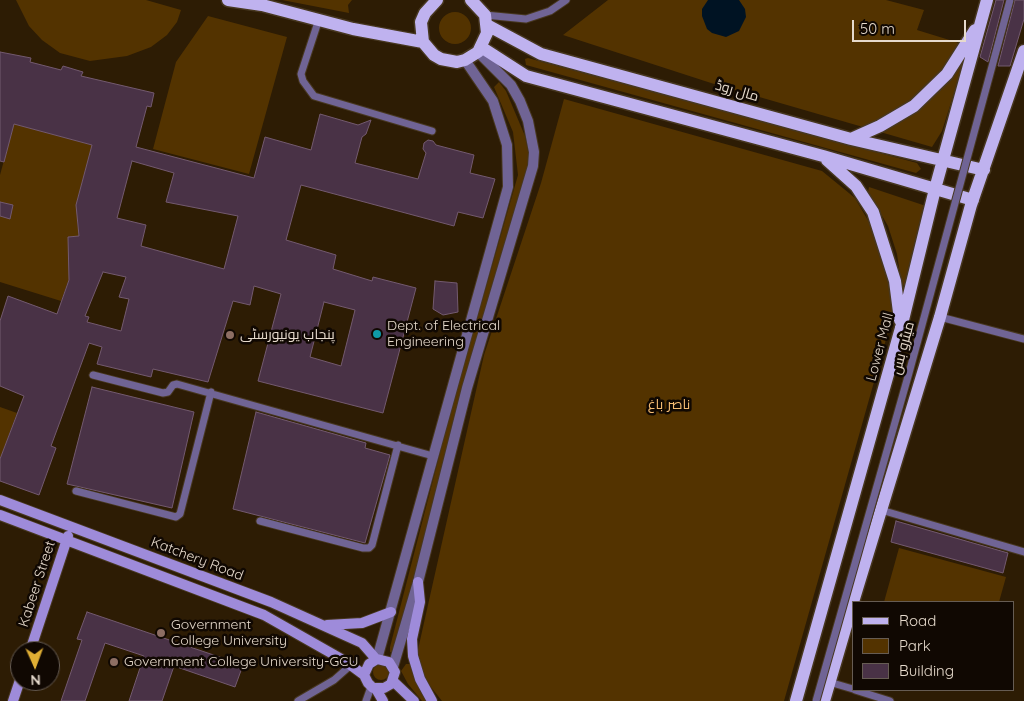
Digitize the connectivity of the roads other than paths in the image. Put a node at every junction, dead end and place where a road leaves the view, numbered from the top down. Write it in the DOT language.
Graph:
graph roads {
  1 [pos="228,0"];
  2 [pos="438,0"];
  3 [pos="566,0"];
  4 [pos="987,0"];
  5 [pos="1010,0"];
  6 [pos="481,9"];
  7 [pos="319,20"];
  8 [pos="981,20"];
  9 [pos="423,42"];
  10 [pos="480,50"];
  11 [pos="1023,56"];
  12 [pos="465,60"];
  13 [pos="432,131"];
  14 [pos="850,139"];
  15 [pos="823,156"];
  16 [pos="943,160"];
  17 [pos="984,170"];
  18 [pos="935,189"];
  19 [pos="972,200"];
  20 [pos="940,317"];
  21 [pos="901,328"];
  22 [pos="1024,339"];
  23 [pos="93,375"];
  24 [pos="212,392"];
  25 [pos="398,445"];
  26 [pos="434,456"];
  27 [pos="76,491"];
  28 [pos="0,500"];
  29 [pos="881,510"];
  30 [pos="0,515"];
  31 [pos="260,521"];
  32 [pos="70,526"];
  33 [pos="66,540"];
  34 [pos="1024,552"];
  35 [pos="418,582"];
  36 [pos="853,601"];
  37 [pos="852,605"];
  38 [pos="390,612"];
  39 [pos="324,625"];
  40 [pos="33,641"];
  41 [pos="376,659"];
  42 [pos="351,665"];
  43 [pos="393,667"];
  44 [pos="364,675"];
  45 [pos="393,681"];
  46 [pos="829,682"];
  47 [pos="373,688"];
  48 [pos="852,688"];
  49 [pos="860,691"];
  50 [pos="298,701"];
  51 [pos="366,701"];
  52 [pos="382,701"];
  53 [pos="414,701"];
  54 [pos="432,701"];
  55 [pos="796,701"];
  56 [pos="816,701"];
  57 [pos="824,701"];
  58 [pos="890,701"];
  1 -- 7 [label="main road"];
  2 -- 9 [label="main road"];
  3 -- 6 [label="lane"];
  4 -- 8 [label="main road, Lower Mall"];
  5 -- 56 [label="lane, میٹرو بس, bridge"];
  6 -- 10 [label="main road"];
  6 -- 14 [label="main road, مال روڈ"];
  7 -- 9 [label="main road"];
  7 -- 13 [label="lane"];
  8 -- 14 [label="main road"];
  8 -- 16 [label="main road, Lower Mall"];
  9 -- 12 [label="main road"];
  10 -- 12 [label="main road"];
  10 -- 15 [label="main road"];
  10 -- 35 [label="street"];
  11 -- 17 [label="main road"];
  12 -- 26 [label="street"];
  14 -- 16 [label="main road, مال روڈ"];
  15 -- 18 [label="main road"];
  15 -- 21 [label="main road"];
  16 -- 17 [label="main road, مال روڈ"];
  16 -- 18 [label="main road, Lower Mall"];
  17 -- 19 [label="main road"];
  18 -- 19 [label="main road"];
  18 -- 21 [label="main road, Lower Mall"];
  19 -- 20 [label="main road"];
  20 -- 22 [label="lane"];
  20 -- 29 [label="main road"];
  21 -- 55 [label="main road, Lower Mall"];
  23 -- 24 [label="lane"];
  24 -- 25 [label="lane"];
  24 -- 27 [label="lane"];
  25 -- 26 [label="lane"];
  25 -- 31 [label="lane"];
  26 -- 38 [label="street"];
  28 -- 32 [label="main road, Katchery Road"];
  29 -- 34 [label="lane"];
  29 -- 36 [label="main road"];
  30 -- 33 [label="main road"];
  32 -- 33 [label="main road, Kabeer Street"];
  32 -- 39 [label="main road, Katchery Road"];
  33 -- 40 [label="main road, Kabeer Street"];
  33 -- 42 [label="main road"];
  35 -- 43 [label="street"];
  35 -- 54 [label="main road"];
  37 -- 46 [label="main road"];
  38 -- 39 [label="main road"];
  38 -- 41 [label="street"];
  39 -- 41 [label="main road, Katchery Road"];
  41 -- 43 [label="main road"];
  41 -- 44 [label="main road"];
  42 -- 44 [label="main road"];
  42 -- 50 [label="lane"];
  43 -- 45 [label="main road"];
  44 -- 47 [label="main road"];
  45 -- 47 [label="main road"];
  45 -- 53 [label="main road"];
  46 -- 48 [label="lane"];
  46 -- 57 [label="main road"];
  47 -- 51 [label="lane"];
  47 -- 52 [label="main road"];
  49 -- 58 [label="lane"];
}
